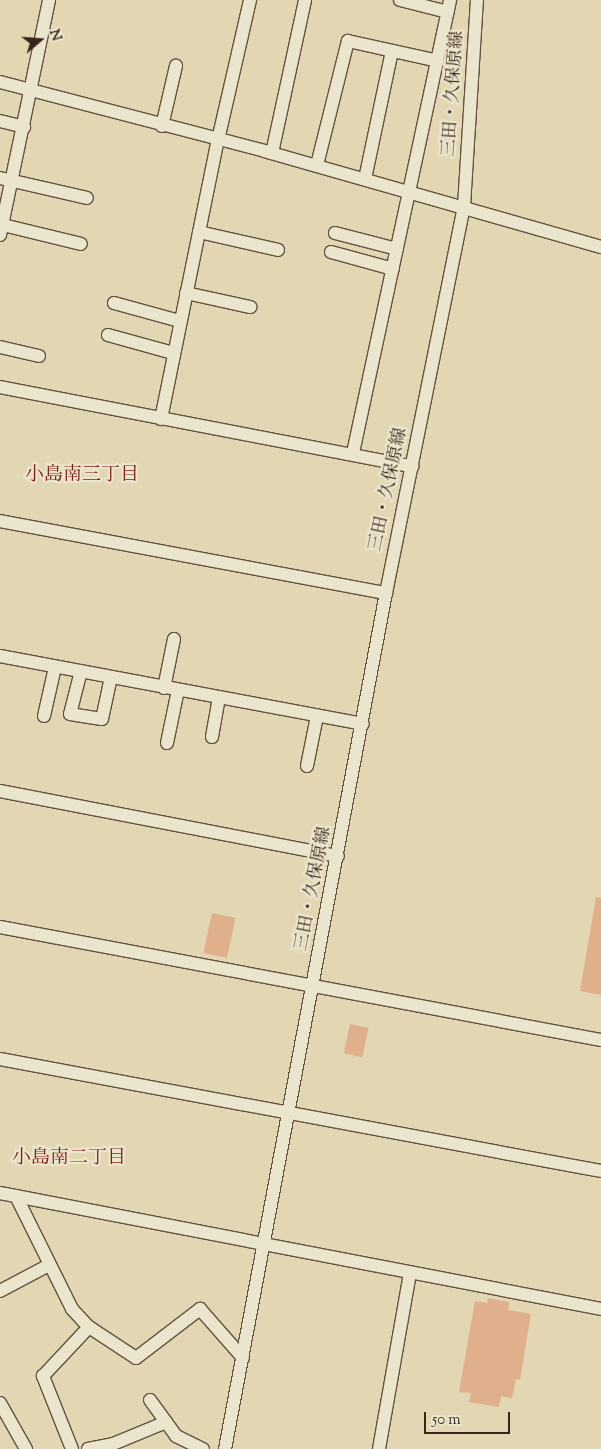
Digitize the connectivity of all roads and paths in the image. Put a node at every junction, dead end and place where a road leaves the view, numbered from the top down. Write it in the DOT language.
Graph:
graph roads {
  1 [pos="49,0"];
  2 [pos="250,0"];
  3 [pos="305,0"];
  4 [pos="400,0"];
  5 [pos="477,0"];
  6 [pos="449,6"];
  7 [pos="392,51"];
  8 [pos="438,62"];
  9 [pos="176,66"];
  10 [pos="0,82"];
  11 [pos="32,91"];
  12 [pos="0,121"];
  13 [pos="162,126"];
  14 [pos="24,127"];
  15 [pos="218,140"];
  16 [pos="272,153"];
  17 [pos="317,165"];
  18 [pos="365,179"];
  19 [pos="6,180"];
  20 [pos="410,191"];
  21 [pos="87,198"];
  22 [pos="464,206"];
  23 [pos="2,220"];
  24 [pos="199,232"];
  25 [pos="335,233"];
  26 [pos="81,244"];
  27 [pos="601,247"];
  28 [pos="397,249"];
  29 [pos="278,250"];
  30 [pos="331,252"];
  31 [pos="393,269"];
  32 [pos="186,293"];
  33 [pos="114,303"];
  34 [pos="250,307"];
  35 [pos="180,321"];
  36 [pos="108,335"];
  37 [pos="0,347"];
  38 [pos="173,352"];
  39 [pos="39,356"];
  40 [pos="0,387"];
  41 [pos="161,419"];
  42 [pos="353,453"];
  43 [pos="412,466"];
  44 [pos="0,521"];
  45 [pos="386,593"];
  46 [pos="174,639"];
  47 [pos="0,656"];
  48 [pos="55,666"];
  49 [pos="80,672"];
  50 [pos="111,677"];
  51 [pos="164,688"];
  52 [pos="178,690"];
  53 [pos="219,698"];
  54 [pos="44,716"];
  55 [pos="317,716"];
  56 [pos="363,724"];
  57 [pos="212,737"];
  58 [pos="167,743"];
  59 [pos="307,766"];
  60 [pos="0,791"];
  61 [pos="338,856"];
  62 [pos="0,927"];
  63 [pos="314,985"];
  64 [pos="601,1040"];
  65 [pos="0,1059"];
  66 [pos="289,1114"];
  67 [pos="601,1171"];
  68 [pos="0,1193"];
  69 [pos="16,1196"];
  70 [pos="264,1243"];
  71 [pos="49,1265"];
  72 [pos="410,1273"];
  73 [pos="0,1291"];
  74 [pos="601,1309"];
  75 [pos="90,1327"];
  76 [pos="243,1358"];
  77 [pos="150,1400"];
  78 [pos="0,1403"];
  79 [pos="166,1422"];
  80 [pos="26,1449"];
  81 [pos="72,1449"];
  82 [pos="88,1449"];
  83 [pos="203,1449"];
  84 [pos="225,1449"];
  85 [pos="379,1449"];
  1 -- 11 [label="street"];
  2 -- 15 [label="street"];
  3 -- 16 [label="street"];
  4 -- 6 [label="street"];
  5 -- 22 [label="street, 三田・久保原線"];
  6 -- 8 [label="street"];
  7 -- 8 [label="street"];
  7 -- 17 [label="street"];
  7 -- 18 [label="street"];
  8 -- 20 [label="street"];
  9 -- 13 [label="street"];
  10 -- 11 [label="street"];
  11 -- 13 [label="street"];
  11 -- 14 [label="street"];
  12 -- 14 [label="street"];
  13 -- 15 [label="street"];
  14 -- 19 [label="street"];
  15 -- 16 [label="street"];
  15 -- 24 [label="street"];
  16 -- 17 [label="street"];
  17 -- 18 [label="street"];
  18 -- 20 [label="street"];
  19 -- 21 [label="street"];
  19 -- 23 [label="street"];
  20 -- 22 [label="street"];
  20 -- 28 [label="street"];
  22 -- 27 [label="street"];
  22 -- 43 [label="street, 三田・久保原線"];
  23 -- 26 [label="street"];
  24 -- 29 [label="street"];
  24 -- 32 [label="street"];
  25 -- 28 [label="street"];
  28 -- 31 [label="street"];
  30 -- 31 [label="street"];
  31 -- 42 [label="street"];
  32 -- 34 [label="street"];
  32 -- 35 [label="street"];
  33 -- 35 [label="street"];
  35 -- 38 [label="street"];
  36 -- 38 [label="street"];
  37 -- 39 [label="street"];
  38 -- 41 [label="street"];
  40 -- 41 [label="street"];
  41 -- 42 [label="street"];
  42 -- 43 [label="street"];
  43 -- 45 [label="street, 三田・久保原線"];
  44 -- 45 [label="street"];
  45 -- 56 [label="street, 三田・久保原線"];
  46 -- 51 [label="street"];
  47 -- 48 [label="street"];
  48 -- 49 [label="street"];
  48 -- 54 [label="street"];
  49 -- 50 [label="street"];
  49 -- 50 [label="street"];
  50 -- 51 [label="street"];
  51 -- 52 [label="street"];
  52 -- 53 [label="street"];
  52 -- 58 [label="street"];
  53 -- 55 [label="street"];
  53 -- 57 [label="street"];
  55 -- 56 [label="street"];
  55 -- 59 [label="street"];
  56 -- 61 [label="street, 三田・久保原線"];
  60 -- 61 [label="street"];
  61 -- 63 [label="street, 三田・久保原線"];
  62 -- 63 [label="street"];
  63 -- 64 [label="street"];
  63 -- 66 [label="street, 三田・久保原線"];
  65 -- 66 [label="street"];
  66 -- 67 [label="street"];
  66 -- 70 [label="street, 三田・久保原線"];
  68 -- 69 [label="street"];
  69 -- 70 [label="street"];
  69 -- 71 [label="street"];
  70 -- 72 [label="street"];
  70 -- 76 [label="street, 三田・久保原線"];
  71 -- 73 [label="street"];
  71 -- 75 [label="street"];
  72 -- 74 [label="street"];
  72 -- 85 [label="street"];
  75 -- 76 [label="street"];
  75 -- 81 [label="street"];
  76 -- 84 [label="street, 三田・久保原線"];
  77 -- 79 [label="street"];
  78 -- 80 [label="street"];
  79 -- 82 [label="street"];
  79 -- 83 [label="street"];
}
